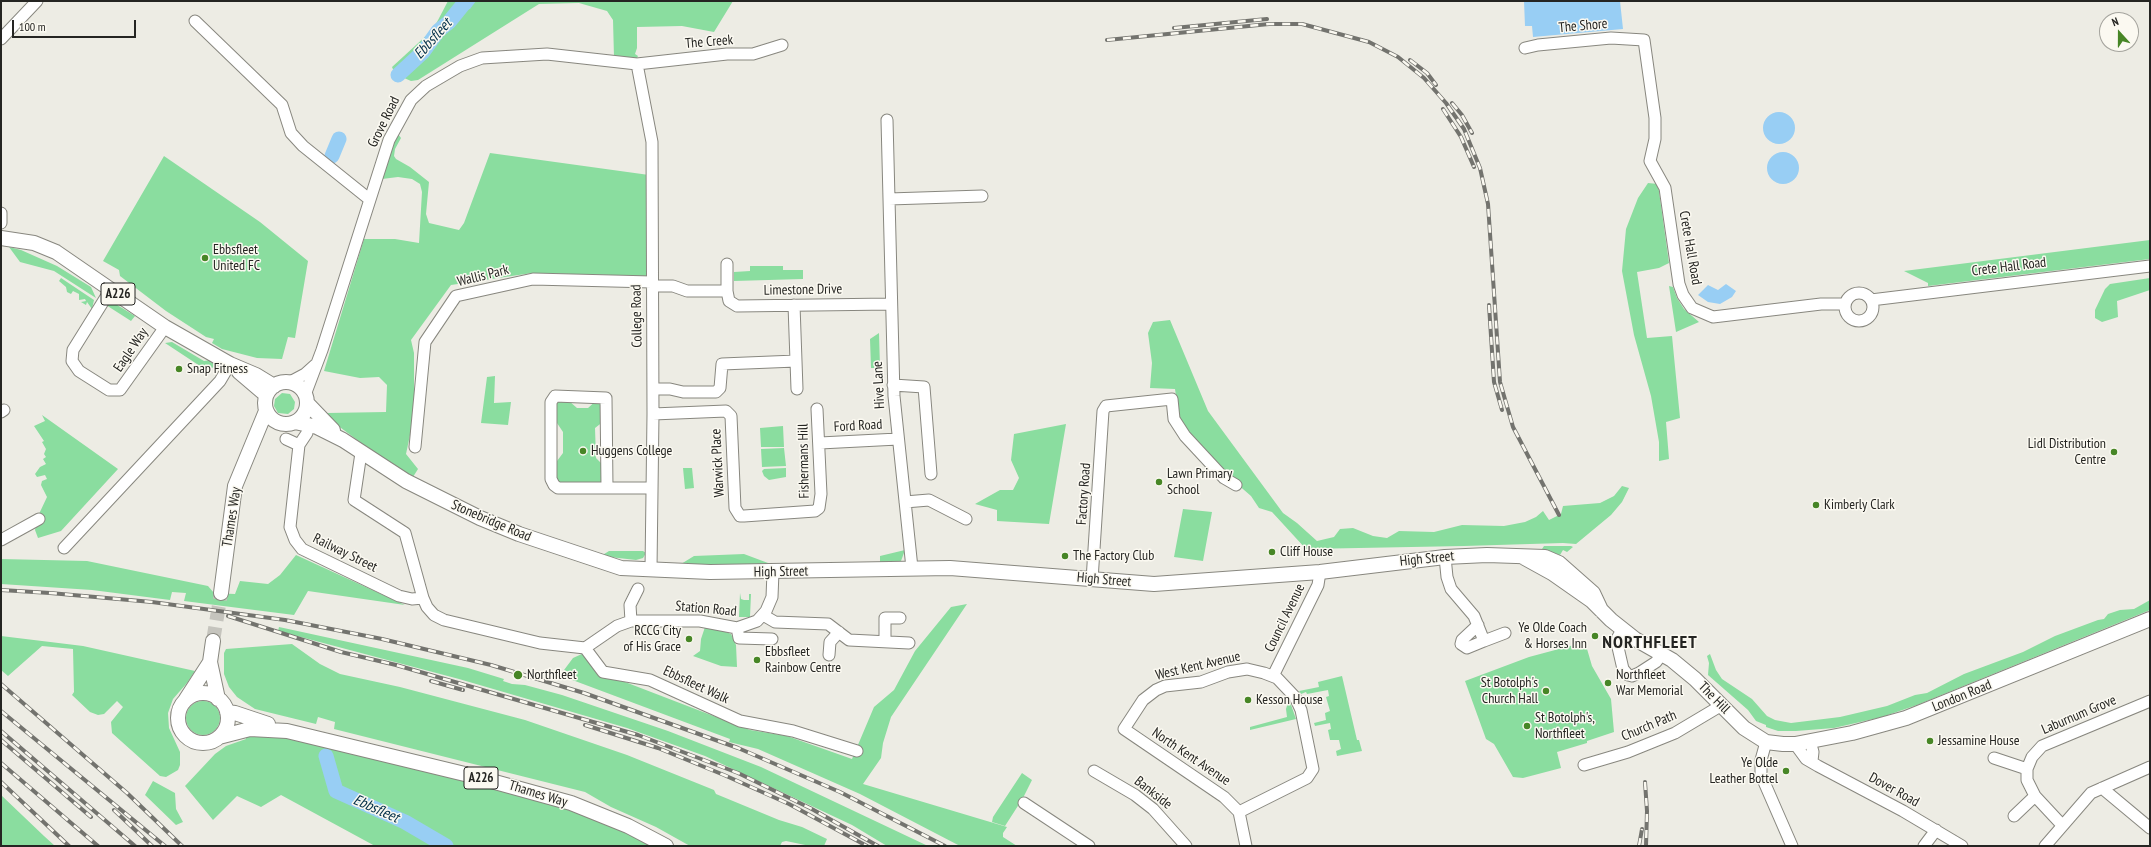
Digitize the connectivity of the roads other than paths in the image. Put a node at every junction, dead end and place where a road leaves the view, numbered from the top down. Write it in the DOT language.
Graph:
graph roads {
  1 [pos="36,1"];
  2 [pos="195,21"];
  3 [pos="1,38"];
  4 [pos="1644,40"];
  5 [pos="782,45"];
  6 [pos="1525,48"];
  7 [pos="637,64"];
  8 [pos="886,120"];
  9 [pos="982,196"];
  10 [pos="888,199"];
  11 [pos="369,200"];
  12 [pos="1,213"];
  13 [pos="1,223"];
  14 [pos="1,238"];
  15 [pos="727,264"];
  16 [pos="2150,266"];
  17 [pos="652,284"];
  18 [pos="111,289"];
  19 [pos="727,291"];
  20 [pos="1872,300"];
  21 [pos="891,304"];
  22 [pos="1845,304"];
  23 [pos="794,305"];
  24 [pos="165,327"];
  25 [pos="796,361"];
  26 [pos="318,362"];
  27 [pos="230,364"];
  28 [pos="290,382"];
  29 [pos="893,385"];
  30 [pos="653,389"];
  31 [pos="797,389"];
  32 [pos="270,390"];
  33 [pos="306,399"];
  34 [pos="817,409"];
  35 [pos="266,412"];
  36 [pos="653,414"];
  37 [pos="295,422"];
  38 [pos="281,423"];
  39 [pos="307,433"];
  40 [pos="286,439"];
  41 [pos="898,439"];
  42 [pos="343,440"];
  43 [pos="253,443"];
  44 [pos="820,444"];
  45 [pos="299,445"];
  46 [pos="415,447"];
  47 [pos="361,453"];
  48 [pos="931,474"];
  49 [pos="1236,486"];
  50 [pos="607,487"];
  51 [pos="652,488"];
  52 [pos="905,502"];
  53 [pos="815,511"];
  54 [pos="39,519"];
  55 [pos="966,519"];
  56 [pos="1,540"];
  57 [pos="64,548"];
  58 [pos="1445,556"];
  59 [pos="1521,556"];
  60 [pos="912,568"];
  61 [pos="651,569"];
  62 [pos="773,572"];
  63 [pos="1320,572"];
  64 [pos="1552,573"];
  65 [pos="1092,580"];
  66 [pos="638,589"];
  67 [pos="221,593"];
  68 [pos="423,598"];
  69 [pos="1601,610"];
  70 [pos="764,615"];
  71 [pos="900,618"];
  72 [pos="2150,619"];
  73 [pos="631,621"];
  74 [pos="1478,625"];
  75 [pos="737,628"];
  76 [pos="1622,630"];
  77 [pos="839,632"];
  78 [pos="1505,633"];
  79 [pos="772,639"];
  80 [pos="213,641"];
  81 [pos="885,641"];
  82 [pos="1484,641"];
  83 [pos="909,643"];
  84 [pos="584,648"];
  85 [pos="1662,654"];
  86 [pos="829,655"];
  87 [pos="210,662"];
  88 [pos="1273,676"];
  89 [pos="218,698"];
  90 [pos="186,700"];
  91 [pos="2150,701"];
  92 [pos="1722,705"];
  93 [pos="227,712"];
  94 [pos="1124,730"];
  95 [pos="287,731"];
  96 [pos="219,737"];
  97 [pos="1810,741"];
  98 [pos="1766,742"];
  99 [pos="1795,744"];
  100 [pos="858,751"];
  101 [pos="1994,758"];
  102 [pos="1812,761"];
  103 [pos="1584,765"];
  104 [pos="2150,767"];
  105 [pos="2027,770"];
  106 [pos="1094,771"];
  107 [pos="2102,788"];
  108 [pos="2035,796"];
  109 [pos="1024,803"];
  110 [pos="1239,812"];
  111 [pos="2014,816"];
  112 [pos="2062,825"];
  113 [pos="2150,828"];
  114 [pos="1936,830"];
  115 [pos="666,846"];
  116 [pos="1089,846"];
  117 [pos="1186,846"];
  118 [pos="1246,846"];
  119 [pos="1792,846"];
  120 [pos="1924,846"];
  121 [pos="1962,846"];
  122 [pos="2045,846"];
  1 -- 3 [label="street"];
  2 -- 11 [label="street"];
  4 -- 6 [label="street, The Shore"];
  4 -- 22 [label="street, Crete Hall Road"];
  5 -- 7 [label="street, The Creek"];
  7 -- 11 [label="street, Grove Road"];
  7 -- 17 [label="street, College Road"];
  8 -- 10 [label="street, Hive Lane"];
  9 -- 10 [label="street"];
  10 -- 21 [label="street, Hive Lane"];
  11 -- 26 [label="street, Grove Road"];
  12 -- 13 [label="street"];
  14 -- 18 [label="main road, A226"];
  15 -- 19 [label="street"];
  16 -- 20 [label="street, Crete Hall Road"];
  17 -- 19 [label="street, Wallis Park"];
  17 -- 30 [label="street, College Road"];
  17 -- 46 [label="street, Wallis Park"];
  18 -- 24 [label="main road, A226"];
  18 -- 24 [label="street, Eagle Way"];
  19 -- 23 [label="street, Limestone Drive"];
  20 -- 22 [label="street, Crete Hall Road"];
  20 -- 22 [label="street"];
  21 -- 23 [label="street, Limestone Drive"];
  21 -- 29 [label="street, Hive Lane"];
  23 -- 25 [label="street"];
  24 -- 27 [label="main road, A226"];
  25 -- 30 [label="street"];
  25 -- 31 [label="street"];
  26 -- 28 [label="street"];
  26 -- 33 [label="street, Grove Road"];
  27 -- 32 [label="main road, A226"];
  27 -- 57 [label="street"];
  28 -- 32 [label="main road"];
  28 -- 33 [label="main road"];
  29 -- 41 [label="street, Hive Lane"];
  29 -- 48 [label="street"];
  30 -- 36 [label="street, College Road"];
  32 -- 35 [label="main road"];
  33 -- 37 [label="main road"];
  33 -- 42 [label="main road, Stonebridge Road"];
  34 -- 44 [label="street, Fishermans Hill"];
  35 -- 38 [label="main road"];
  35 -- 43 [label="main road, Thames Way"];
  36 -- 51 [label="street, College Road"];
  36 -- 53 [label="street, Warwick Place"];
  37 -- 38 [label="main road"];
  37 -- 42 [label="main road, Stonebridge Road"];
  38 -- 43 [label="main road"];
  39 -- 45 [label="street, Railway Street"];
  40 -- 45 [label="street"];
  41 -- 44 [label="street, Ford Road"];
  41 -- 52 [label="street, Hive Lane"];
  42 -- 47 [label="main road, Stonebridge Road"];
  43 -- 67 [label="main road, Thames Way"];
  44 -- 53 [label="street, Fishermans Hill"];
  45 -- 68 [label="street, Railway Street"];
  47 -- 61 [label="main road, Stonebridge Road"];
  47 -- 68 [label="street"];
  49 -- 65 [label="street, Factory Road"];
  50 -- 50 [label="street"];
  50 -- 51 [label="street"];
  51 -- 61 [label="street, College Road"];
  52 -- 55 [label="street"];
  52 -- 60 [label="street, Hive Lane"];
  54 -- 56 [label="street"];
  58 -- 59 [label="main road, High Street"];
  58 -- 63 [label="main road, High Street"];
  58 -- 74 [label="street"];
  59 -- 64 [label="main road, High Street"];
  59 -- 69 [label="main road"];
  60 -- 62 [label="main road, High Street"];
  60 -- 65 [label="main road, High Street"];
  61 -- 62 [label="main road, High Street"];
  62 -- 70 [label="street"];
  63 -- 65 [label="main road, High Street"];
  63 -- 88 [label="street, Council Avenue"];
  64 -- 69 [label="main road, The Hill"];
  66 -- 73 [label="street"];
  68 -- 84 [label="street"];
  69 -- 76 [label="main road, The Hill"];
  70 -- 75 [label="street, Station Road"];
  70 -- 77 [label="street"];
  71 -- 81 [label="street"];
  72 -- 97 [label="main road, London Road"];
  73 -- 75 [label="street, Station Road"];
  73 -- 84 [label="street"];
  74 -- 82 [label="street"];
  74 -- 82 [label="street"];
  75 -- 79 [label="street"];
  76 -- 85 [label="main road, The Hill"];
  76 -- 85 [label="street"];
  77 -- 81 [label="street"];
  77 -- 86 [label="street"];
  78 -- 82 [label="street"];
  80 -- 87 [label="main road, A226"];
  81 -- 83 [label="street"];
  84 -- 100 [label="street, Ebbsfleet Walk"];
  85 -- 92 [label="main road, The Hill"];
  87 -- 89 [label="main road, A226"];
  87 -- 90 [label="main road, A226"];
  88 -- 94 [label="street, West Kent Avenue"];
  88 -- 110 [label="street"];
  89 -- 90 [label="main road"];
  89 -- 93 [label="main road, A226"];
  90 -- 96 [label="main road, A226"];
  91 -- 105 [label="street, Laburnum Grove"];
  92 -- 98 [label="main road, The Hill"];
  92 -- 103 [label="street, Church Path"];
  93 -- 95 [label="main road, Thames Way / A226"];
  93 -- 96 [label="main road"];
  94 -- 110 [label="street, North Kent Avenue"];
  95 -- 96 [label="main road, Thames Way / A226"];
  95 -- 115 [label="main road, Thames Way / A226"];
  97 -- 99 [label="main road, London Road"];
  97 -- 102 [label="street"];
  98 -- 99 [label="main road, London Road"];
  98 -- 119 [label="street"];
  99 -- 102 [label="street, Dover Road"];
  101 -- 105 [label="street"];
  102 -- 114 [label="street, Dover Road"];
  104 -- 107 [label="street"];
  105 -- 108 [label="street"];
  106 -- 117 [label="street, Bankside"];
  107 -- 112 [label="street"];
  107 -- 113 [label="street"];
  108 -- 111 [label="street"];
  108 -- 112 [label="street"];
  109 -- 116 [label="street"];
  110 -- 118 [label="street"];
  112 -- 122 [label="street"];
  114 -- 120 [label="street"];
  114 -- 121 [label="street, Dover Road"];
}
